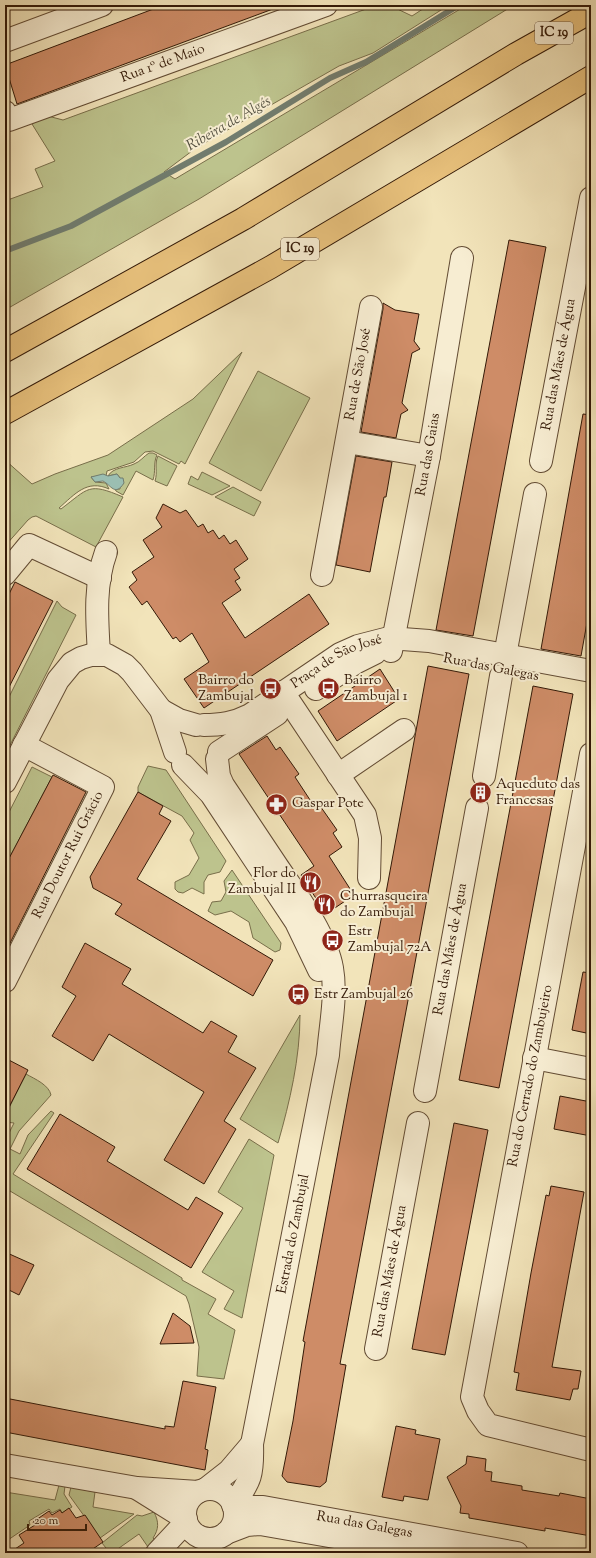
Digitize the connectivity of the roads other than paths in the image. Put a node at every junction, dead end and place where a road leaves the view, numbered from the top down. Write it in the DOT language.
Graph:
graph roads {
  1 [pos="102,5"];
  2 [pos="326,5"];
  3 [pos="579,5"];
  4 [pos="591,12"];
  5 [pos="5,41"];
  6 [pos="516,54"];
  7 [pos="591,78"];
  8 [pos="5,112"];
  9 [pos="591,198"];
  10 [pos="462,258"];
  11 [pos="371,307"];
  12 [pos="5,351"];
  13 [pos="5,412"];
  14 [pos="347,442"];
  15 [pos="429,456"];
  16 [pos="541,461"];
  17 [pos="535,494"];
  18 [pos="106,552"];
  19 [pos="5,574"];
  20 [pos="322,575"];
  21 [pos="100,578"];
  22 [pos="392,644"];
  23 [pos="506,650"];
  24 [pos="99,654"];
  25 [pos="591,671"];
  26 [pos="501,676"];
  27 [pos="591,687"];
  28 [pos="287,699"];
  29 [pos="161,710"];
  30 [pos="200,725"];
  31 [pos="404,730"];
  32 [pos="24,745"];
  33 [pos="591,754"];
  34 [pos="218,755"];
  35 [pos="179,759"];
  36 [pos="338,775"];
  37 [pos="484,776"];
  38 [pos="5,782"];
  39 [pos="477,808"];
  40 [pos="369,878"];
  41 [pos="5,981"];
  42 [pos="330,1023"];
  43 [pos="534,1058"];
  44 [pos="591,1068"];
  45 [pos="424,1091"];
  46 [pos="418,1123"];
  47 [pos="376,1349"];
  48 [pos="252,1444"];
  49 [pos="591,1450"];
  50 [pos="5,1465"];
  51 [pos="137,1488"];
  52 [pos="202,1490"];
  53 [pos="233,1506"];
  54 [pos="186,1521"];
  55 [pos="222,1535"];
  56 [pos="478,1549"];
  57 [pos="157,1553"];
  58 [pos="194,1553"];
  59 [pos="427,1553"];
  60 [pos="517,1553"];
  1 -- 5 [label="street"];
  2 -- 8 [label="street, Rua 1º de Maio"];
  3 -- 6 [label="highway"];
  4 -- 6 [label="highway, IC 19"];
  6 -- 12 [label="highway, IC 19"];
  7 -- 13 [label="highway, IC 19"];
  9 -- 16 [label="street, Rua das Mães de Água"];
  10 -- 15 [label="street, Rua das Gaias"];
  11 -- 14 [label="street, Rua de São José"];
  14 -- 15 [label="street"];
  14 -- 20 [label="street, Rua de São José"];
  15 -- 22 [label="street, Rua das Gaias"];
  17 -- 23 [label="street"];
  18 -- 21 [label="street"];
  19 -- 21 [label="street"];
  21 -- 24 [label="street"];
  22 -- 25 [label="street, Rua das Galegas"];
  22 -- 27 [label="street, Rua das Galegas"];
  22 -- 28 [label="street, Praça de São José"];
  24 -- 29 [label="street, Estrada do Zambujal"];
  24 -- 32 [label="street"];
  26 -- 37 [label="street"];
  28 -- 30 [label="street, Praça de São José"];
  28 -- 34 [label="street, Praça de São José"];
  28 -- 36 [label="street, Praça de São José"];
  29 -- 30 [label="street, Estrada do Zambujal"];
  29 -- 35 [label="street, Estrada do Zambujal"];
  30 -- 34 [label="street"];
  30 -- 35 [label="street"];
  31 -- 36 [label="street"];
  32 -- 38 [label="street"];
  32 -- 41 [label="street, Rua Doutor Rui Grácio"];
  33 -- 43 [label="street, Rua do Cerrado do Zambujeiro"];
  34 -- 35 [label="street"];
  34 -- 42 [label="street, Estrada do Zambujal"];
  35 -- 42 [label="street, Estrada do Zambujal"];
  36 -- 40 [label="street, Praça de São José"];
  39 -- 45 [label="street, Rua das Mães de Água"];
  42 -- 48 [label="street, Estrada do Zambujal"];
  43 -- 44 [label="street"];
  43 -- 49 [label="street, Rua do Cerrado do Zambujeiro"];
  46 -- 47 [label="street, Rua das Mães de Água"];
  48 -- 52 [label="street, Estrada do Zambujal"];
  48 -- 53 [label="street, Estrada do Zambujal"];
  50 -- 51 [label="street"];
  51 -- 52 [label="street"];
  51 -- 54 [label="street"];
  52 -- 53 [label="street"];
  52 -- 54 [label="street"];
  53 -- 55 [label="street"];
  53 -- 56 [label="street, Rua das Galegas"];
  54 -- 55 [label="street"];
  54 -- 57 [label="street"];
  55 -- 58 [label="street"];
  55 -- 59 [label="street, Rua das Galegas"];
  56 -- 60 [label="street, Rua das Galegas"];
}
